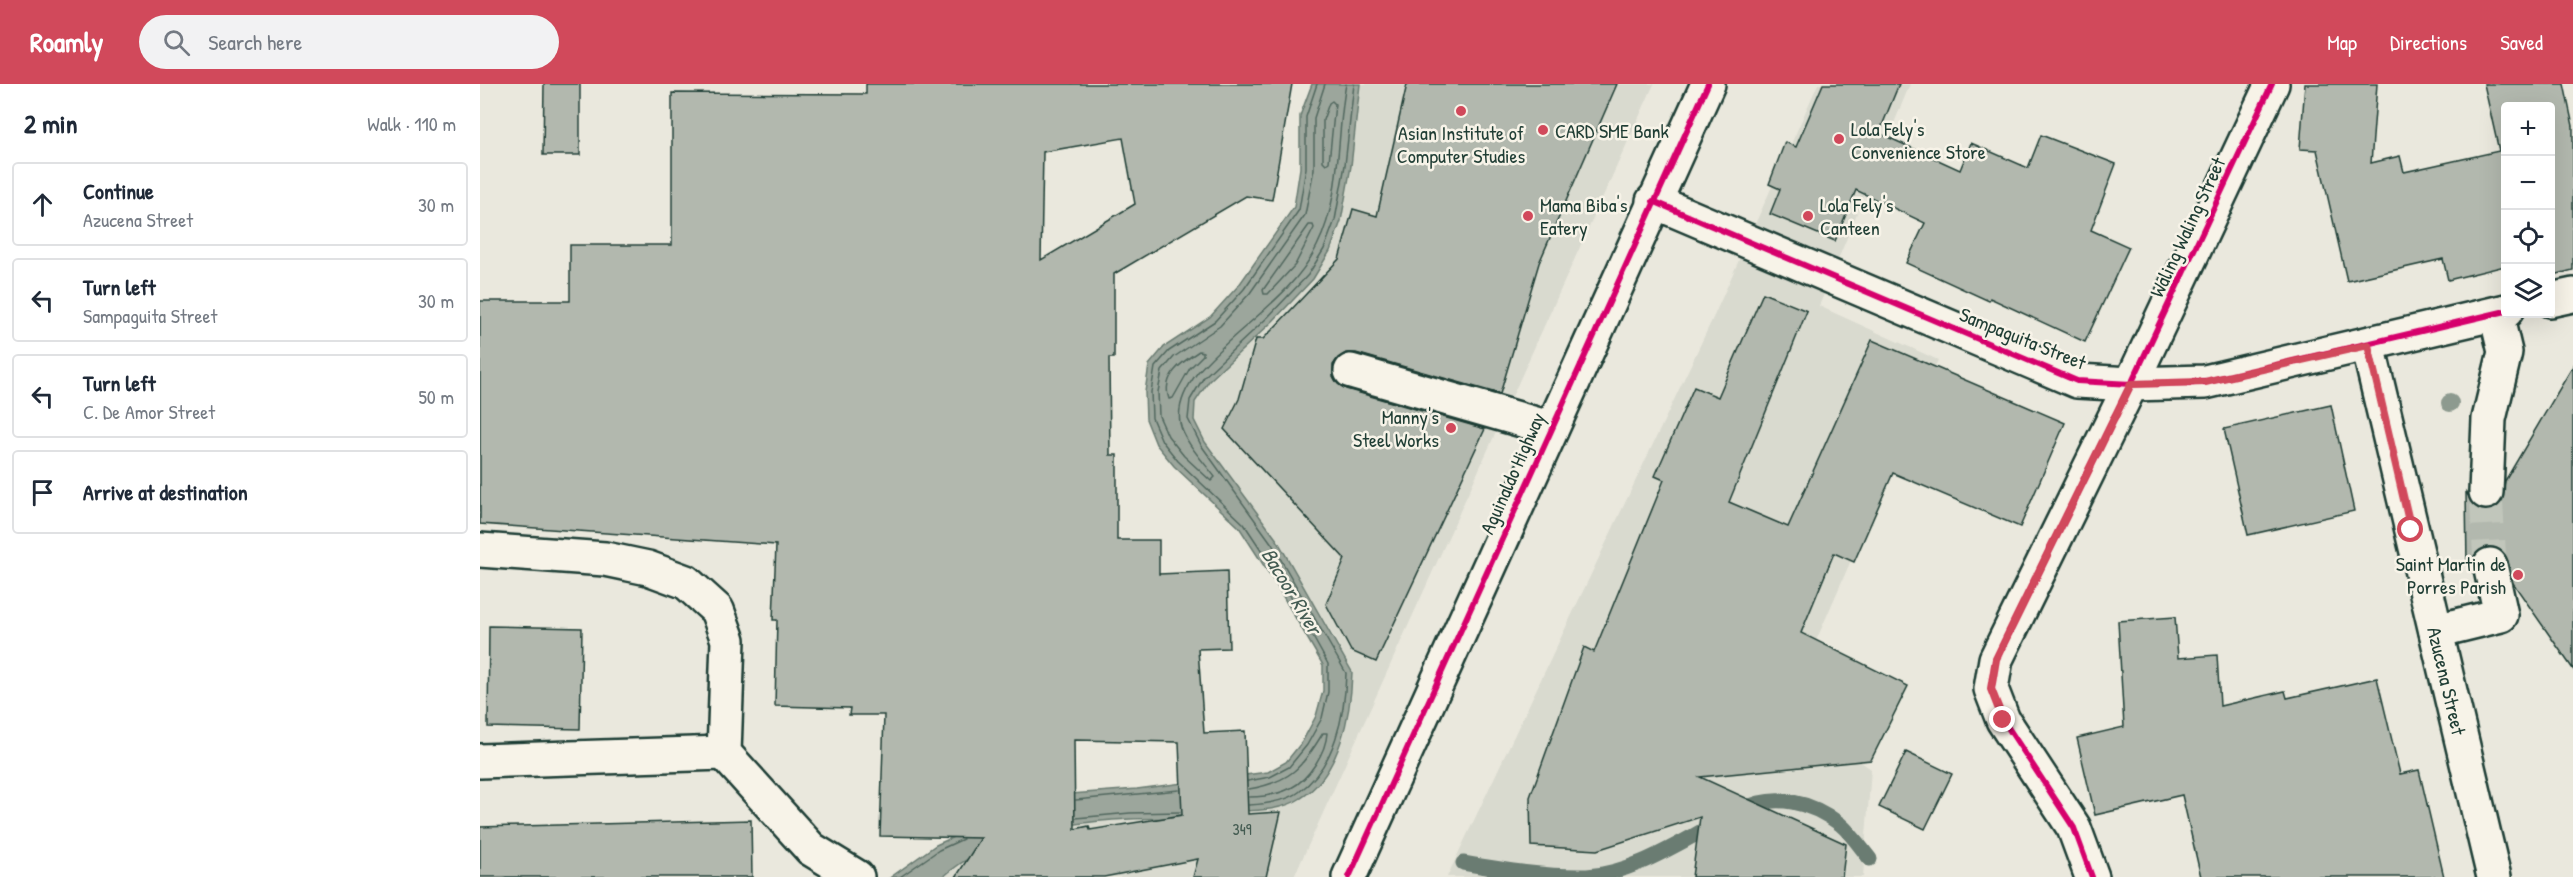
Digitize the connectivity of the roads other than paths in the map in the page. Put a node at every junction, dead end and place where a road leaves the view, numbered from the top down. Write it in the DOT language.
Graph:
graph roads {
  1 [pos="1708,84"];
  2 [pos="2272,84"];
  3 [pos="1653,201"];
  4 [pos="2573,295"];
  5 [pos="2555,299"];
  6 [pos="2501,313"];
  7 [pos="2502,318"];
  8 [pos="2368,345"];
  9 [pos="1351,370"];
  10 [pos="2131,384"];
  11 [pos="1550,428"];
  12 [pos="2486,492"];
  13 [pos="480,550"];
  14 [pos="2490,565"];
  15 [pos="2436,631"];
  16 [pos="724,753"];
  17 [pos="480,761"];
  18 [pos="857,877"];
  19 [pos="1349,877"];
  20 [pos="2092,877"];
  21 [pos="2494,877"];
  1 -- 3 [label="main road, Aguinaldo Highway"];
  2 -- 10 [label="main road, Waling Waling Street"];
  3 -- 10 [label="main road, Sampaguita Street"];
  3 -- 11 [label="main road, Aguinaldo Highway"];
  4 -- 5 [label="main road"];
  6 -- 8 [label="main road, Sampaguita Street"];
  7 -- 12 [label="main road"];
  8 -- 10 [label="main road, Sampaguita Street"];
  8 -- 15 [label="main road, Azucena Street"];
  9 -- 11 [label="main road"];
  10 -- 20 [label="main road, Waling Waling Street"];
  11 -- 19 [label="main road, Aguinaldo Highway"];
  13 -- 16 [label="main road"];
  14 -- 15 [label="main road"];
  15 -- 21 [label="main road, Azucena Street"];
  16 -- 17 [label="main road"];
  16 -- 18 [label="main road"];
}
